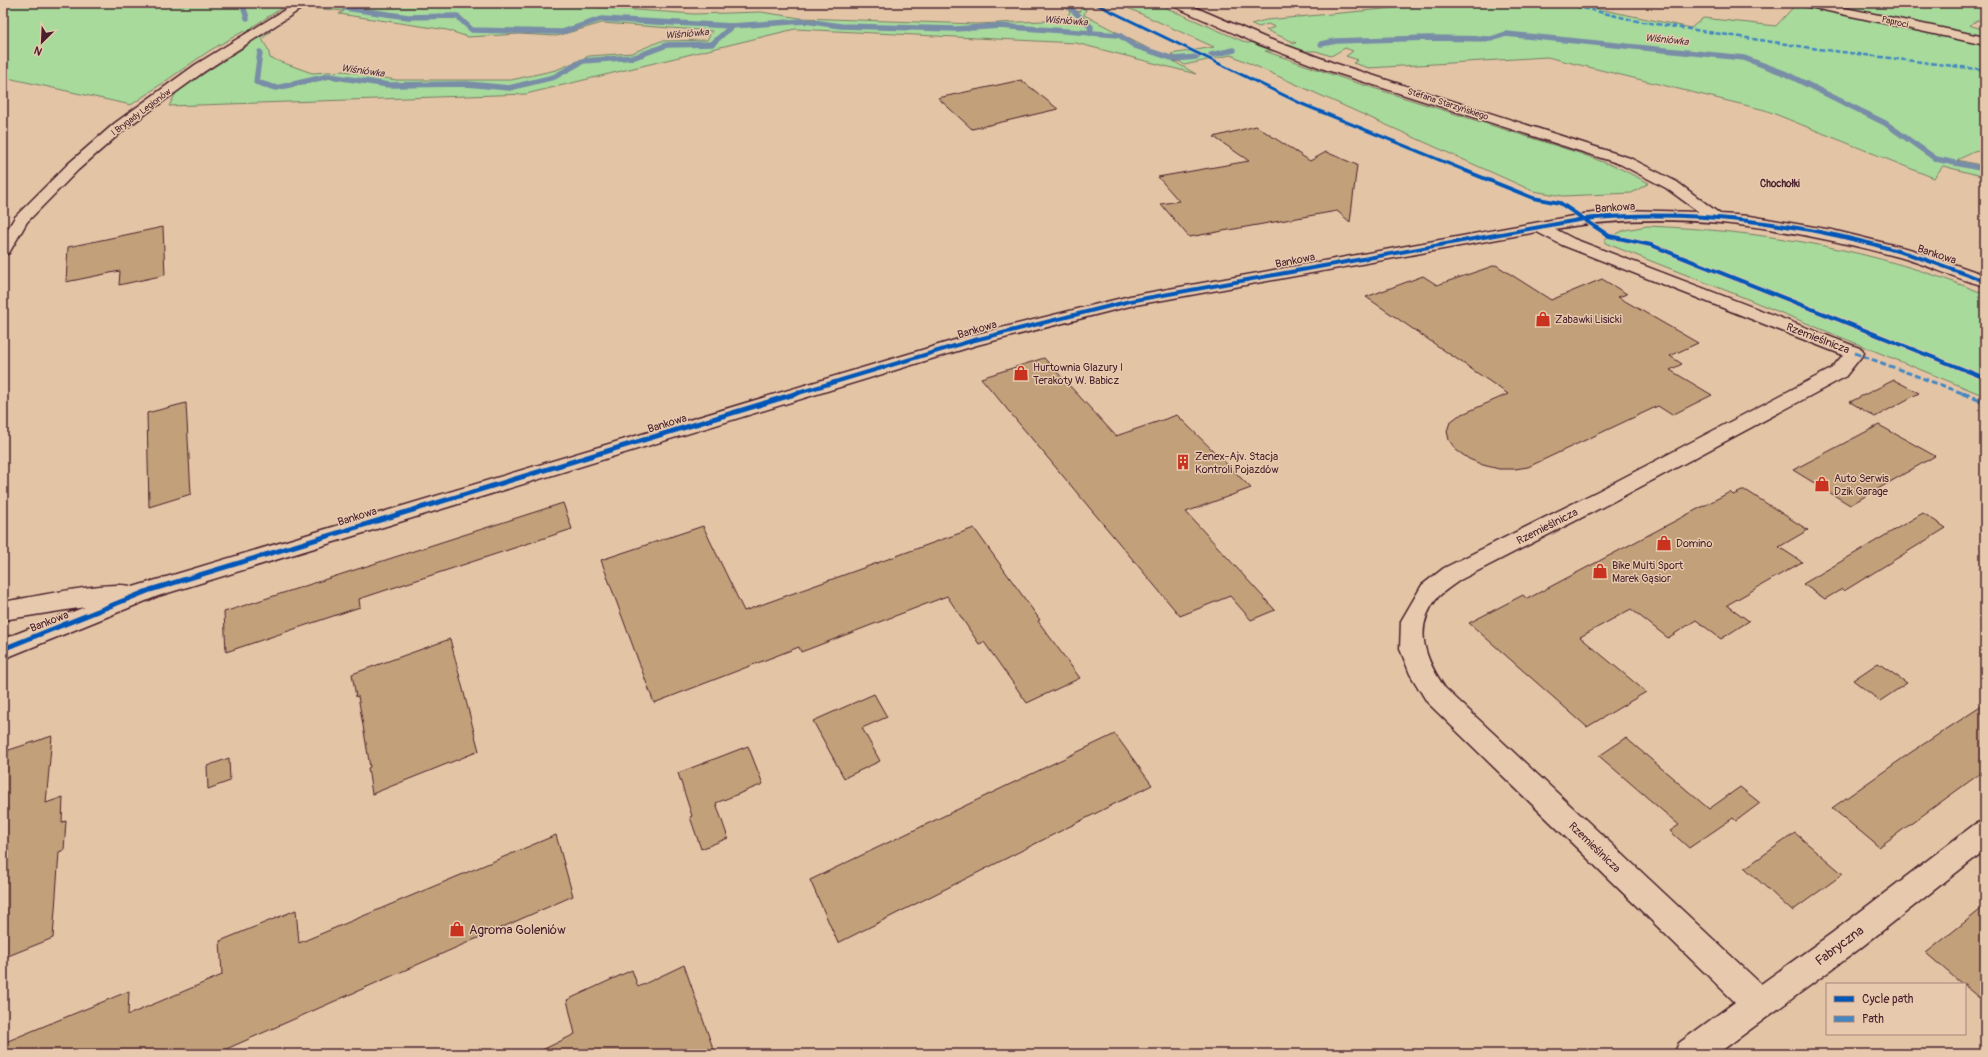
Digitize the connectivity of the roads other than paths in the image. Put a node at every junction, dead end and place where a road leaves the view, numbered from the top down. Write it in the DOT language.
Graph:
graph roads {
  1 [pos="304,3"];
  2 [pos="1175,3"];
  3 [pos="1805,3"];
  4 [pos="1985,41"];
  5 [pos="1714,217"];
  6 [pos="1540,226"];
  7 [pos="3,250"];
  8 [pos="1985,281"];
  9 [pos="150,590"];
  10 [pos="3,611"];
  11 [pos="3,649"];
  12 [pos="1985,833"];
  13 [pos="1759,1004"];
  14 [pos="1690,1054"];
  1 -- 7 [label="street, I Brygady Legionów"];
  2 -- 5 [label="street, Stefana Starzyńskiego"];
  3 -- 4 [label="street, Paproci"];
  5 -- 6 [label="street, Bankowa"];
  5 -- 8 [label="street, Bankowa"];
  6 -- 9 [label="street, Bankowa"];
  6 -- 13 [label="street, Rzemieślnicza"];
  9 -- 10 [label="street, Bankowa"];
  9 -- 11 [label="street, Bankowa"];
  12 -- 13 [label="street, Fabryczna"];
  13 -- 14 [label="street, Fabryczna"];
}
